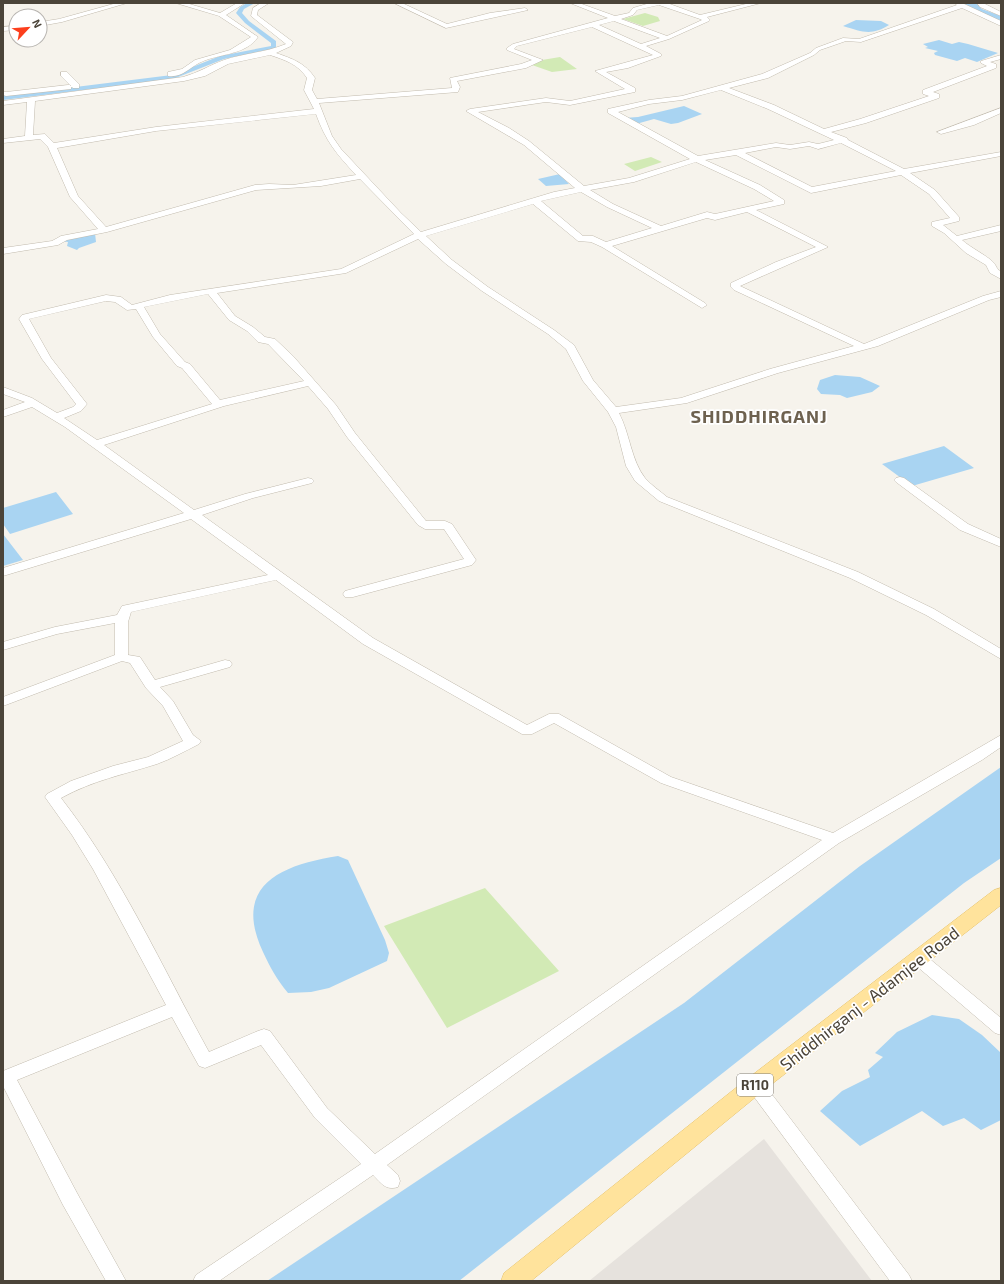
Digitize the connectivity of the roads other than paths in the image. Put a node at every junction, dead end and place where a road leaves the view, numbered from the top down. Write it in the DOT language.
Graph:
graph roads {
  1 [pos="124,3"];
  2 [pos="179,3"];
  3 [pos="242,3"];
  4 [pos="266,3"];
  5 [pos="397,3"];
  6 [pos="574,3"];
  7 [pos="659,3"];
  8 [pos="758,3"];
  9 [pos="980,3"];
  10 [pos="959,4"];
  11 [pos="525,10"];
  12 [pos="1001,14"];
  13 [pos="221,15"];
  14 [pos="700,17"];
  15 [pos="242,18"];
  16 [pos="615,18"];
  17 [pos="48,23"];
  18 [pos="1001,24"];
  19 [pos="594,25"];
  20 [pos="667,38"];
  21 [pos="253,42"];
  22 [pos="640,46"];
  23 [pos="269,53"];
  24 [pos="1001,57"];
  25 [pos="64,74"];
  26 [pos="76,86"];
  27 [pos="98,87"];
  28 [pos="721,87"];
  29 [pos="3,95"];
  30 [pos="587,99"];
  31 [pos="31,100"];
  32 [pos="315,101"];
  33 [pos="3,103"];
  34 [pos="1001,110"];
  35 [pos="319,111"];
  36 [pos="611,111"];
  37 [pos="823,132"];
  38 [pos="941,132"];
  39 [pos="29,137"];
  40 [pos="844,140"];
  41 [pos="3,141"];
  42 [pos="52,146"];
  43 [pos="737,152"];
  44 [pos="1001,154"];
  45 [pos="697,159"];
  46 [pos="903,173"];
  47 [pos="362,176"];
  48 [pos="583,189"];
  49 [pos="535,200"];
  50 [pos="749,210"];
  51 [pos="1001,228"];
  52 [pos="661,229"];
  53 [pos="104,230"];
  54 [pos="419,235"];
  55 [pos="955,239"];
  56 [pos="604,245"];
  57 [pos="3,251"];
  58 [pos="1001,276"];
  59 [pos="210,292"];
  60 [pos="1001,294"];
  61 [pos="702,305"];
  62 [pos="139,307"];
  63 [pos="863,347"];
  64 [pos="308,383"];
  65 [pos="3,390"];
  66 [pos="33,403"];
  67 [pos="221,404"];
  68 [pos="613,411"];
  69 [pos="3,414"];
  70 [pos="56,417"];
  71 [pos="95,444"];
  72 [pos="900,480"];
  73 [pos="308,481"];
  74 [pos="193,514"];
  75 [pos="1001,543"];
  76 [pos="3,572"];
  77 [pos="278,576"];
  78 [pos="349,594"];
  79 [pos="122,618"];
  80 [pos="3,646"];
  81 [pos="1001,656"];
  82 [pos="121,657"];
  83 [pos="225,664"];
  84 [pos="151,685"];
  85 [pos="3,702"];
  86 [pos="1001,740"];
  87 [pos="834,839"];
  88 [pos="1001,895"];
  89 [pos="919,959"];
  90 [pos="176,1008"];
  91 [pos="1001,1028"];
  92 [pos="5,1074"];
  93 [pos="755,1085"];
  94 [pos="375,1164"];
  95 [pos="391,1181"];
  96 [pos="116,1281"];
  97 [pos="203,1281"];
  98 [pos="513,1281"];
  99 [pos="902,1281"];
  1 -- 17 [label="street"];
  2 -- 13 [label="street"];
  3 -- 13 [label="street"];
  4 -- 15 [label="street"];
  5 -- 11 [label="street"];
  6 -- 16 [label="street"];
  7 -- 14 [label="street"];
  7 -- 16 [label="street"];
  8 -- 14 [label="street"];
  9 -- 12 [label="street"];
  10 -- 18 [label="street"];
  10 -- 28 [label="street"];
  13 -- 15 [label="street"];
  14 -- 20 [label="street"];
  15 -- 21 [label="street"];
  15 -- 23 [label="street"];
  16 -- 19 [label="street"];
  16 -- 20 [label="street"];
  19 -- 22 [label="street"];
  19 -- 32 [label="street"];
  20 -- 22 [label="street"];
  21 -- 23 [label="street"];
  21 -- 27 [label="street"];
  22 -- 30 [label="street"];
  23 -- 27 [label="street"];
  23 -- 32 [label="street"];
  24 -- 37 [label="street"];
  25 -- 26 [label="street"];
  26 -- 27 [label="street"];
  26 -- 29 [label="street"];
  27 -- 31 [label="street"];
  28 -- 36 [label="street"];
  28 -- 37 [label="street"];
  30 -- 36 [label="street"];
  30 -- 48 [label="street"];
  31 -- 33 [label="street"];
  31 -- 39 [label="street"];
  32 -- 35 [label="street"];
  34 -- 38 [label="street"];
  35 -- 42 [label="street"];
  35 -- 47 [label="street"];
  36 -- 45 [label="street"];
  37 -- 40 [label="street"];
  39 -- 41 [label="street"];
  39 -- 42 [label="street"];
  40 -- 43 [label="street"];
  40 -- 46 [label="street"];
  42 -- 53 [label="street"];
  43 -- 45 [label="street"];
  43 -- 46 [label="street"];
  44 -- 46 [label="street"];
  45 -- 48 [label="street"];
  45 -- 50 [label="street"];
  46 -- 55 [label="street"];
  47 -- 53 [label="street"];
  47 -- 54 [label="street"];
  48 -- 49 [label="street"];
  48 -- 52 [label="street"];
  49 -- 54 [label="street"];
  49 -- 56 [label="street"];
  50 -- 52 [label="street"];
  50 -- 63 [label="street"];
  51 -- 55 [label="street"];
  52 -- 56 [label="street"];
  53 -- 57 [label="street"];
  54 -- 59 [label="street"];
  54 -- 68 [label="street"];
  55 -- 58 [label="street"];
  56 -- 61 [label="street"];
  59 -- 62 [label="street"];
  59 -- 64 [label="street"];
  60 -- 63 [label="street"];
  62 -- 67 [label="street"];
  62 -- 70 [label="street"];
  63 -- 68 [label="street"];
  64 -- 67 [label="street"];
  64 -- 78 [label="street"];
  65 -- 66 [label="street"];
  66 -- 69 [label="street"];
  66 -- 70 [label="street"];
  67 -- 71 [label="street"];
  68 -- 81 [label="street"];
  70 -- 71 [label="street"];
  71 -- 74 [label="street"];
  72 -- 75 [label="street"];
  73 -- 74 [label="street"];
  74 -- 76 [label="street"];
  74 -- 77 [label="street"];
  77 -- 79 [label="street"];
  77 -- 87 [label="street"];
  79 -- 80 [label="street"];
  79 -- 82 [label="street"];
  82 -- 84 [label="street"];
  82 -- 85 [label="street"];
  83 -- 84 [label="street"];
  84 -- 90 [label="street"];
  86 -- 87 [label="street"];
  87 -- 94 [label="street"];
  88 -- 89 [label="main road, Shiddhirganj - Adamjee Road / R110"];
  89 -- 91 [label="street"];
  89 -- 93 [label="main road, Shiddhirganj - Adamjee Road / R110"];
  90 -- 92 [label="street"];
  90 -- 94 [label="street"];
  92 -- 96 [label="street"];
  93 -- 98 [label="main road, Shiddhirganj - Adamjee Road / R110"];
  93 -- 99 [label="street"];
  94 -- 95 [label="street"];
  94 -- 97 [label="street"];
}
